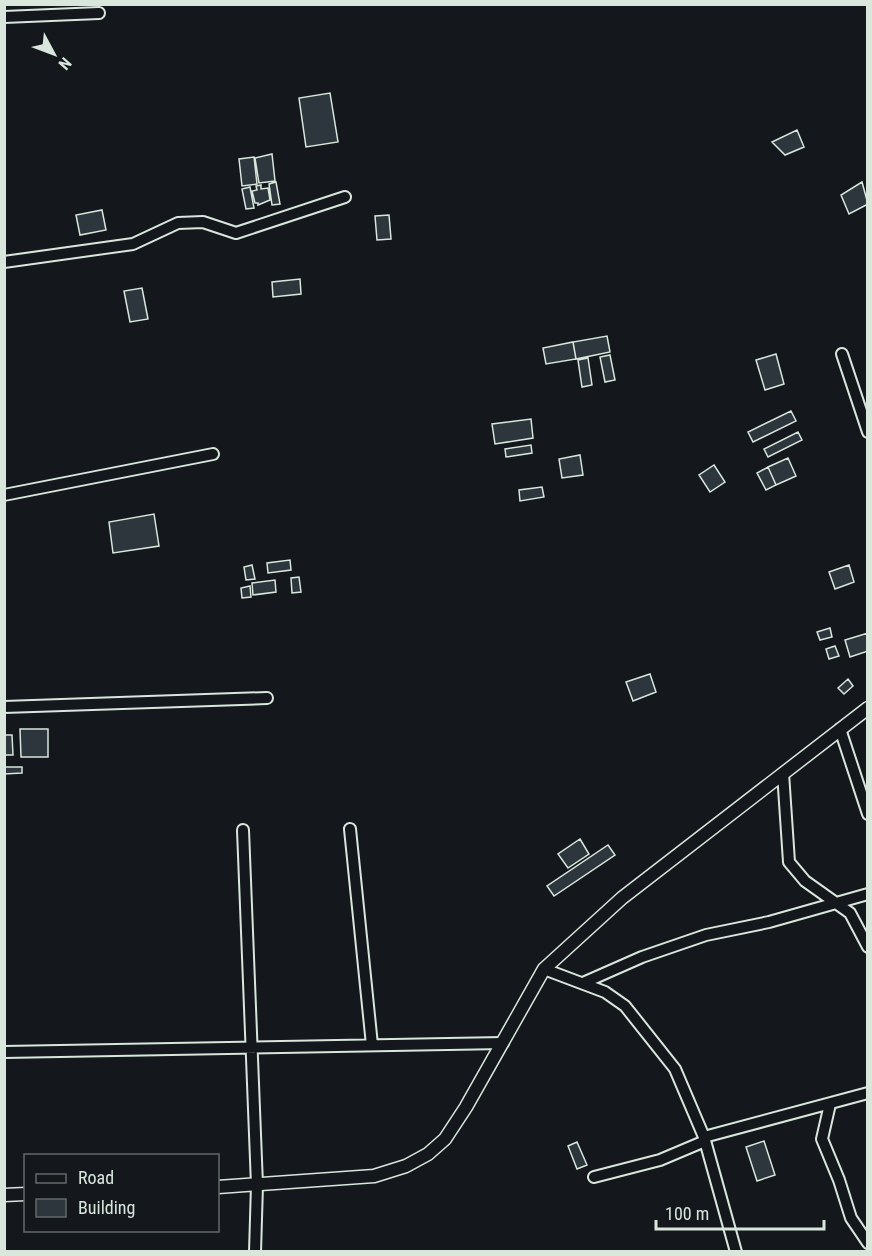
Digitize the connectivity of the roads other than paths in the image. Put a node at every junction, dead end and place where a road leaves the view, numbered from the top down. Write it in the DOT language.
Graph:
graph roads {
  1 [pos="99,13"];
  2 [pos="4,17"];
  3 [pos="345,196"];
  4 [pos="4,262"];
  5 [pos="842,354"];
  6 [pos="867,432"];
  7 [pos="213,454"];
  8 [pos="4,495"];
  9 [pos="267,698"];
  10 [pos="4,707"];
  11 [pos="867,708"];
  12 [pos="840,729"];
  13 [pos="783,773"];
  14 [pos="867,814"];
  15 [pos="350,829"];
  16 [pos="243,830"];
  17 [pos="867,894"];
  18 [pos="836,903"];
  19 [pos="867,947"];
  20 [pos="544,969"];
  21 [pos="583,984"];
  22 [pos="503,1042"];
  23 [pos="372,1046"];
  24 [pos="251,1048"];
  25 [pos="4,1052"];
  26 [pos="867,1093"];
  27 [pos="831,1104"];
  28 [pos="704,1139"];
  29 [pos="594,1178"];
  30 [pos="257,1185"];
  31 [pos="219,1187"];
  32 [pos="24,1194"];
  33 [pos="4,1195"];
  34 [pos="867,1243"];
  35 [pos="255,1251"];
  36 [pos="736,1251"];
  1 -- 2 [label="street"];
  3 -- 4 [label="street"];
  5 -- 6 [label="street"];
  7 -- 8 [label="street"];
  9 -- 10 [label="street"];
  11 -- 12 [label="street"];
  12 -- 13 [label="street"];
  12 -- 14 [label="street"];
  13 -- 18 [label="street"];
  13 -- 20 [label="street"];
  15 -- 23 [label="street"];
  16 -- 24 [label="street"];
  17 -- 18 [label="street"];
  18 -- 19 [label="street"];
  18 -- 21 [label="street"];
  20 -- 21 [label="street"];
  20 -- 22 [label="street"];
  21 -- 28 [label="street"];
  22 -- 23 [label="street"];
  22 -- 30 [label="street"];
  23 -- 24 [label="street"];
  24 -- 25 [label="street"];
  24 -- 30 [label="street"];
  26 -- 27 [label="street"];
  27 -- 28 [label="street"];
  27 -- 34 [label="street"];
  28 -- 29 [label="street"];
  28 -- 36 [label="street"];
  30 -- 31 [label="street"];
  30 -- 35 [label="street"];
  32 -- 33 [label="street"];
}
